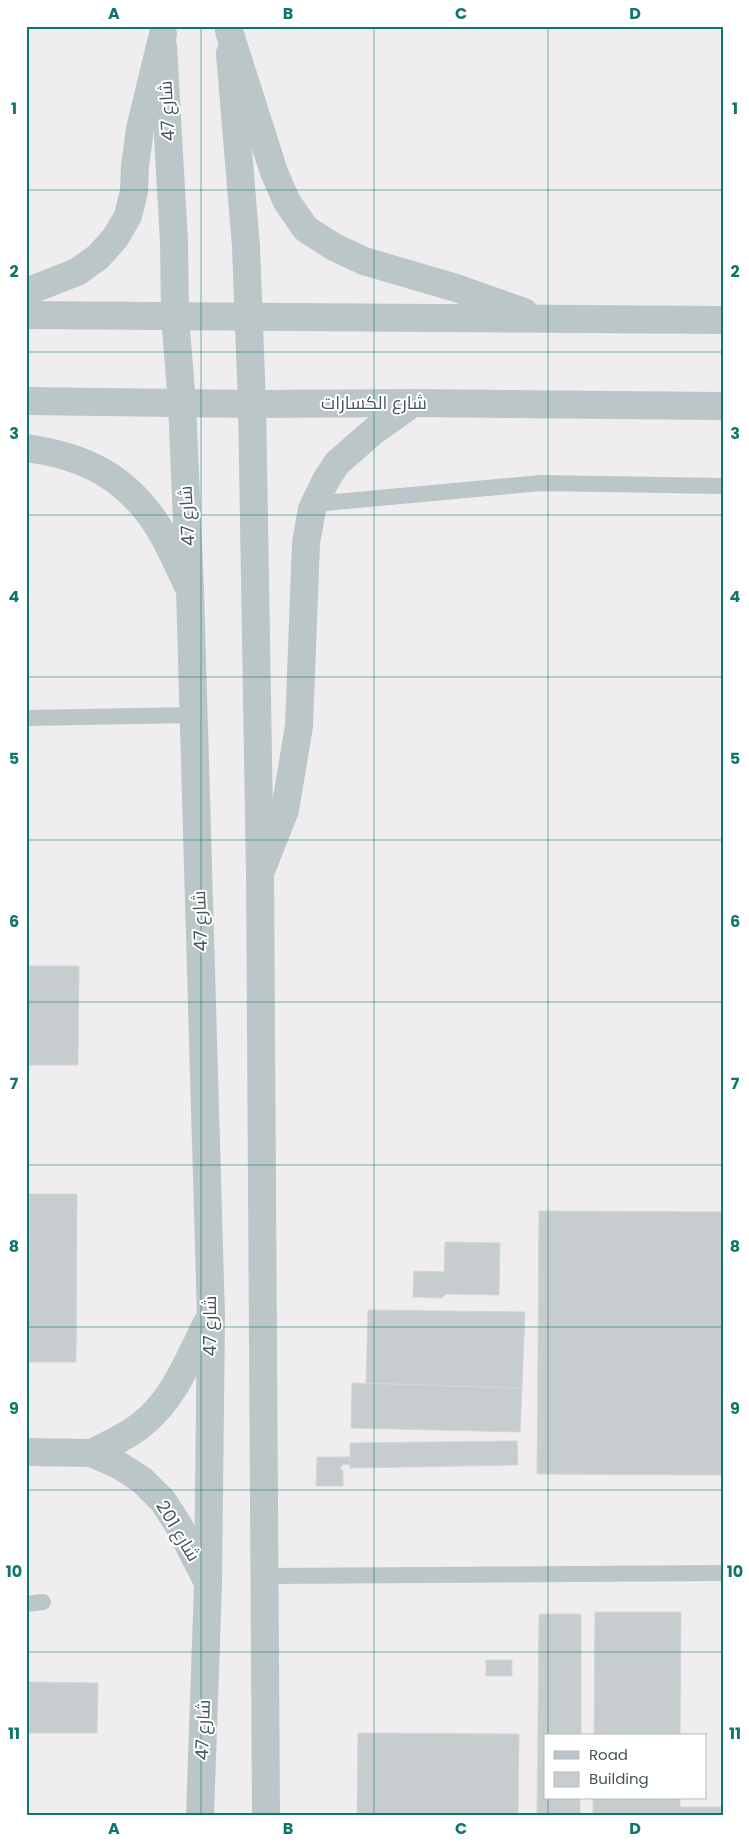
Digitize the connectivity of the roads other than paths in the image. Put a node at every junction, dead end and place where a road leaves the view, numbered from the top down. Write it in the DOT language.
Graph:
graph roads {
  1 [pos="229,28"];
  2 [pos="163,30"];
  3 [pos="26,292"];
  4 [pos="26,315"];
  5 [pos="175,316"];
  6 [pos="248,316"];
  7 [pos="546,320"];
  8 [pos="723,320"];
  9 [pos="26,401"];
  10 [pos="413,403"];
  11 [pos="182,404"];
  12 [pos="252,404"];
  13 [pos="723,406"];
  14 [pos="26,448"];
  15 [pos="723,486"];
  16 [pos="314,504"];
  17 [pos="190,590"];
  18 [pos="194,716"];
  19 [pos="26,718"];
  20 [pos="260,873"];
  21 [pos="211,1316"];
  22 [pos="26,1452"];
  23 [pos="91,1452"];
  24 [pos="723,1573"];
  25 [pos="265,1576"];
  26 [pos="208,1584"];
  27 [pos="44,1602"];
  28 [pos="26,1604"];
  29 [pos="200,1816"];
  30 [pos="266,1816"];
  1 -- 6 [label="street"];
  1 -- 7 [label="street"];
  2 -- 3 [label="street"];
  2 -- 5 [label="street, شارع 47"];
  4 -- 5 [label="street"];
  5 -- 6 [label="street"];
  5 -- 11 [label="street, شارع 47"];
  6 -- 7 [label="street"];
  6 -- 12 [label="street"];
  7 -- 8 [label="street"];
  9 -- 11 [label="street, شارع الكسارات"];
  10 -- 12 [label="street, شارع الكسارات"];
  10 -- 13 [label="street, شارع الكسارات"];
  10 -- 16 [label="street"];
  11 -- 12 [label="street, شارع الكسارات"];
  11 -- 17 [label="street, شارع 47"];
  12 -- 20 [label="street"];
  14 -- 17 [label="street"];
  15 -- 16 [label="lane"];
  16 -- 20 [label="street"];
  17 -- 18 [label="street, شارع 47"];
  18 -- 19 [label="lane"];
  18 -- 21 [label="street, شارع 47"];
  20 -- 25 [label="street"];
  21 -- 23 [label="street, شارع 201"];
  21 -- 26 [label="street, شارع 47"];
  22 -- 23 [label="street, شارع 201"];
  23 -- 26 [label="street, شارع 201"];
  24 -- 25 [label="lane"];
  25 -- 30 [label="street"];
  26 -- 29 [label="street, شارع 47"];
  27 -- 28 [label="lane"];
}
